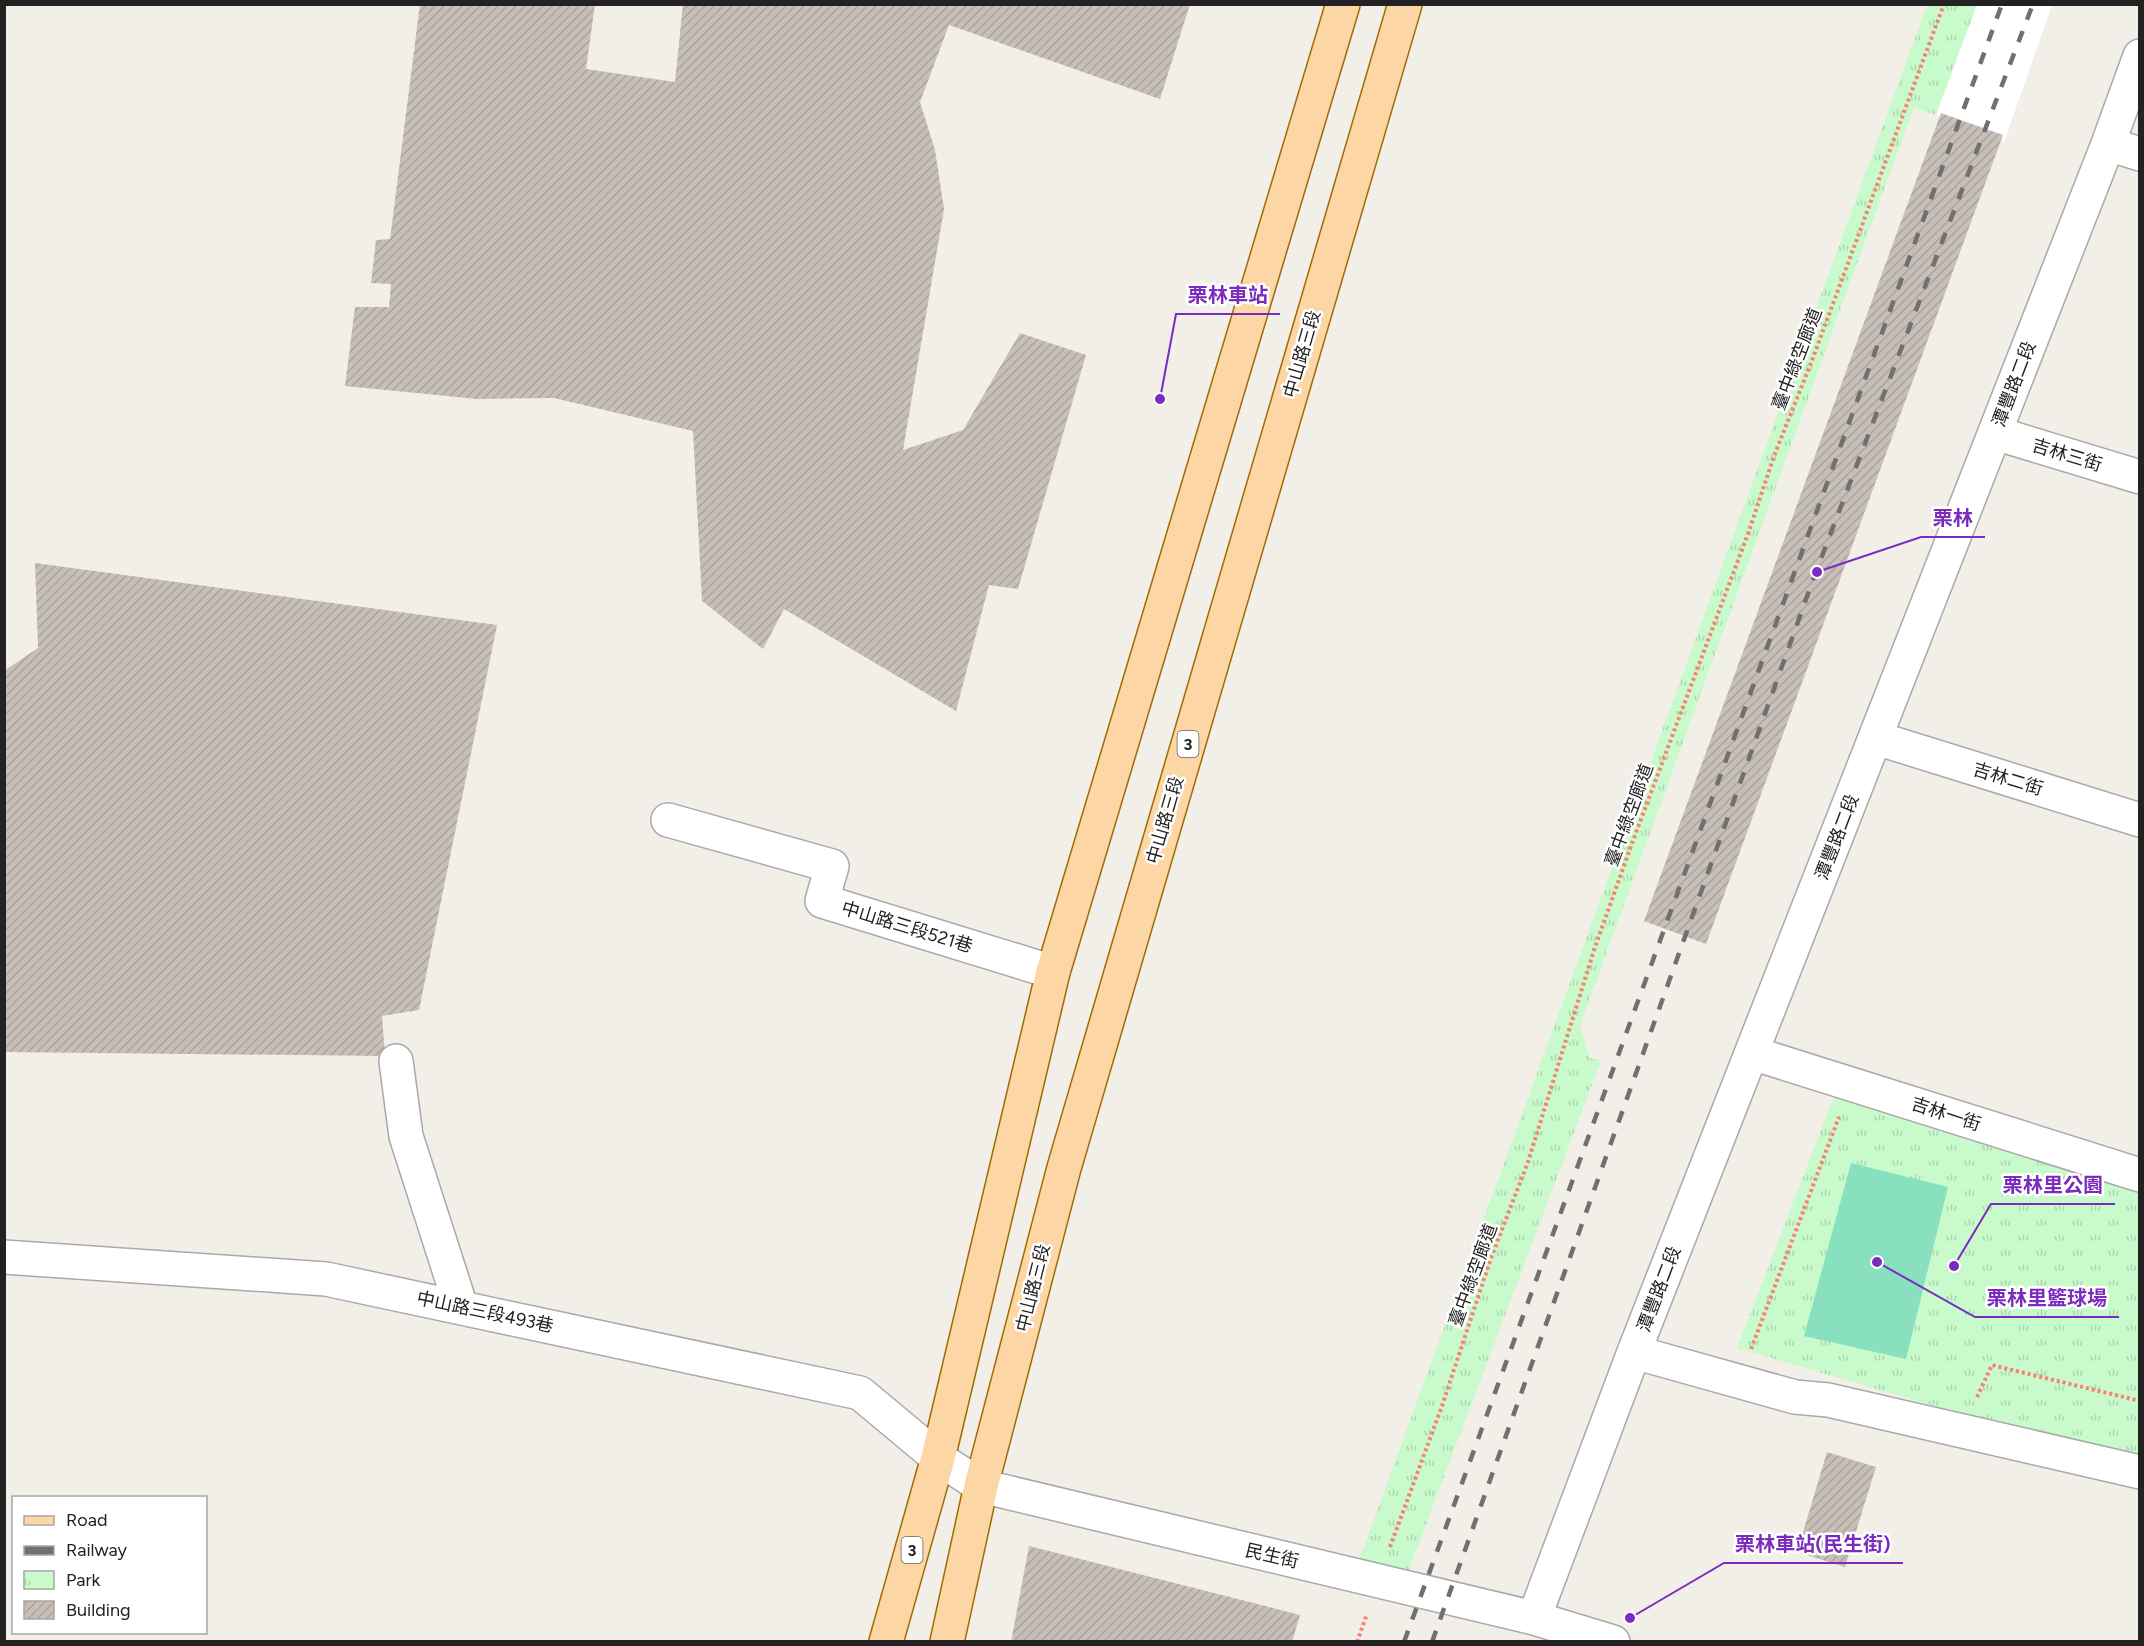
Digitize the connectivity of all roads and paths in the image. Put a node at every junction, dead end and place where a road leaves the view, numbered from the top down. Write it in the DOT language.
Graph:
graph roads {
  1 [pos="1343,4"];
  2 [pos="1405,4"];
  3 [pos="1944,4"];
  4 [pos="2139,56"];
  5 [pos="2108,144"];
  6 [pos="2139,154"];
  7 [pos="1995,433"];
  8 [pos="2139,477"];
  9 [pos="1876,738"];
  10 [pos="668,820"];
  11 [pos="2139,820"];
  12 [pos="1053,972"];
  13 [pos="1752,1053"];
  14 [pos="396,1060"];
  15 [pos="1839,1117"];
  16 [pos="2139,1176"];
  17 [pos="4,1257"];
  18 [pos="461,1307"];
  19 [pos="1634,1352"];
  20 [pos="1750,1353"];
  21 [pos="1977,1397"];
  22 [pos="2139,1401"];
  23 [pos="938,1458"];
  24 [pos="2139,1472"];
  25 [pos="981,1486"];
  26 [pos="1377,1580"];
  27 [pos="1534,1618"];
  28 [pos="886,1641"];
  29 [pos="947,1641"];
  30 [pos="1357,1641"];
  31 [pos="1613,1641"];
  1 -- 12 [label="main road, 3"];
  2 -- 25 [label="main road, 中山路三段 / 3"];
  3 -- 26 [label="path, 臺中綠空廊道"];
  4 -- 5 [label="street, 潭豐路二段"];
  5 -- 6 [label="street"];
  5 -- 7 [label="street, 潭豐路二段"];
  7 -- 8 [label="street, 吉林三街"];
  7 -- 9 [label="street, 潭豐路二段"];
  9 -- 11 [label="street, 吉林二街"];
  9 -- 13 [label="street, 潭豐路二段"];
  10 -- 12 [label="street, 中山路三段521巷"];
  12 -- 23 [label="main road, 3"];
  13 -- 16 [label="street, 吉林一街"];
  13 -- 19 [label="street, 潭豐路二段"];
  14 -- 18 [label="street"];
  15 -- 20 [label="path"];
  17 -- 18 [label="street, 中山路三段493巷"];
  18 -- 23 [label="street, 中山路三段493巷"];
  19 -- 24 [label="street"];
  19 -- 27 [label="street, 潭豐路二段"];
  21 -- 22 [label="path"];
  23 -- 25 [label="street, 民生街"];
  23 -- 28 [label="main road, 3"];
  25 -- 26 [label="street, 民生街"];
  25 -- 29 [label="main road, 中山路三段 / 3"];
  26 -- 27 [label="street, 民生街"];
  26 -- 30 [label="path, 臺中綠空廊道"];
  27 -- 31 [label="street, 民生街"];
}
